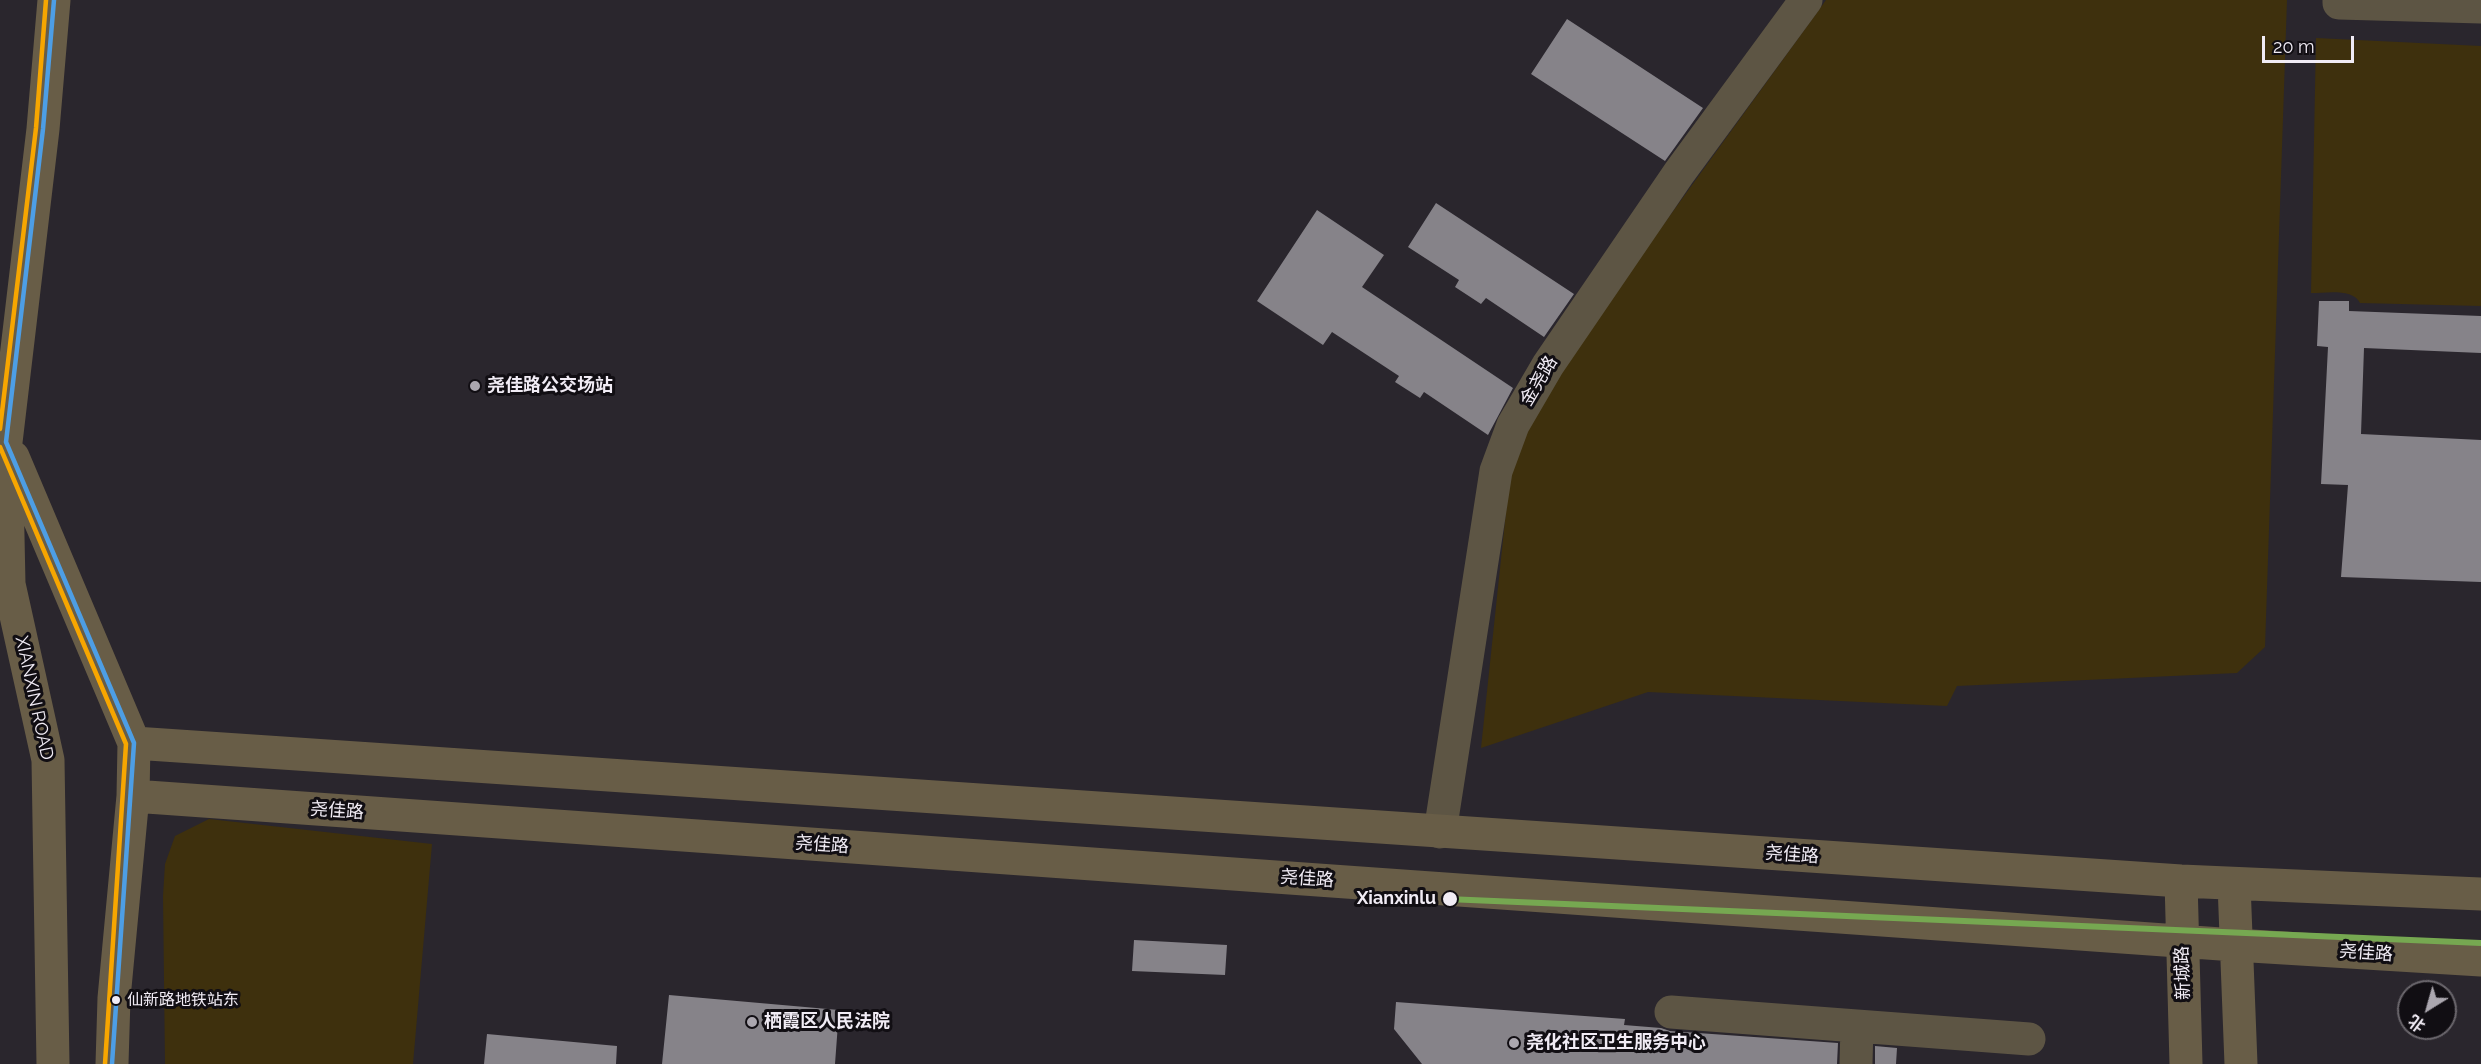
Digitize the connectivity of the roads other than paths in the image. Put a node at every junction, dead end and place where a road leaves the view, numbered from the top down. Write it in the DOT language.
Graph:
graph roads {
  1 [pos="54,0"];
  2 [pos="1806,0"];
  3 [pos="2339,0"];
  4 [pos="2481,7"];
  5 [pos="6,442"];
  6 [pos="134,743"];
  7 [pos="133,796"];
  8 [pos="1440,832"];
  9 [pos="2181,881"];
  10 [pos="2234,884"];
  11 [pos="2481,894"];
  12 [pos="2182,941"];
  13 [pos="2235,945"];
  14 [pos="2481,960"];
  15 [pos="1671,1012"];
  16 [pos="1857,1026"];
  17 [pos="2029,1039"];
  18 [pos="53,1064"];
  19 [pos="112,1064"];
  20 [pos="1856,1064"];
  21 [pos="2186,1064"];
  22 [pos="2241,1064"];
  1 -- 5 [label="main road, XIANXIN ROAD"];
  2 -- 8 [label="street, 金尧路"];
  3 -- 4 [label="street"];
  5 -- 6 [label="main road, XIANXIN ROAD"];
  5 -- 18 [label="main road, XIANXIN ROAD"];
  6 -- 7 [label="main road, XIANXIN ROAD"];
  6 -- 8 [label="main road, 尧佳路"];
  7 -- 12 [label="main road, 尧佳路"];
  7 -- 19 [label="main road, XIANXIN ROAD"];
  8 -- 9 [label="main road, 尧佳路"];
  9 -- 10 [label="main road, 尧佳路"];
  9 -- 12 [label="main road, 新城路"];
  10 -- 11 [label="main road, 尧佳路"];
  10 -- 13 [label="main road"];
  12 -- 13 [label="main road, 尧佳路"];
  12 -- 21 [label="main road, 新城路"];
  13 -- 14 [label="main road, 尧佳路"];
  13 -- 22 [label="main road"];
  15 -- 16 [label="street"];
  16 -- 17 [label="street"];
  16 -- 20 [label="street"];
}
